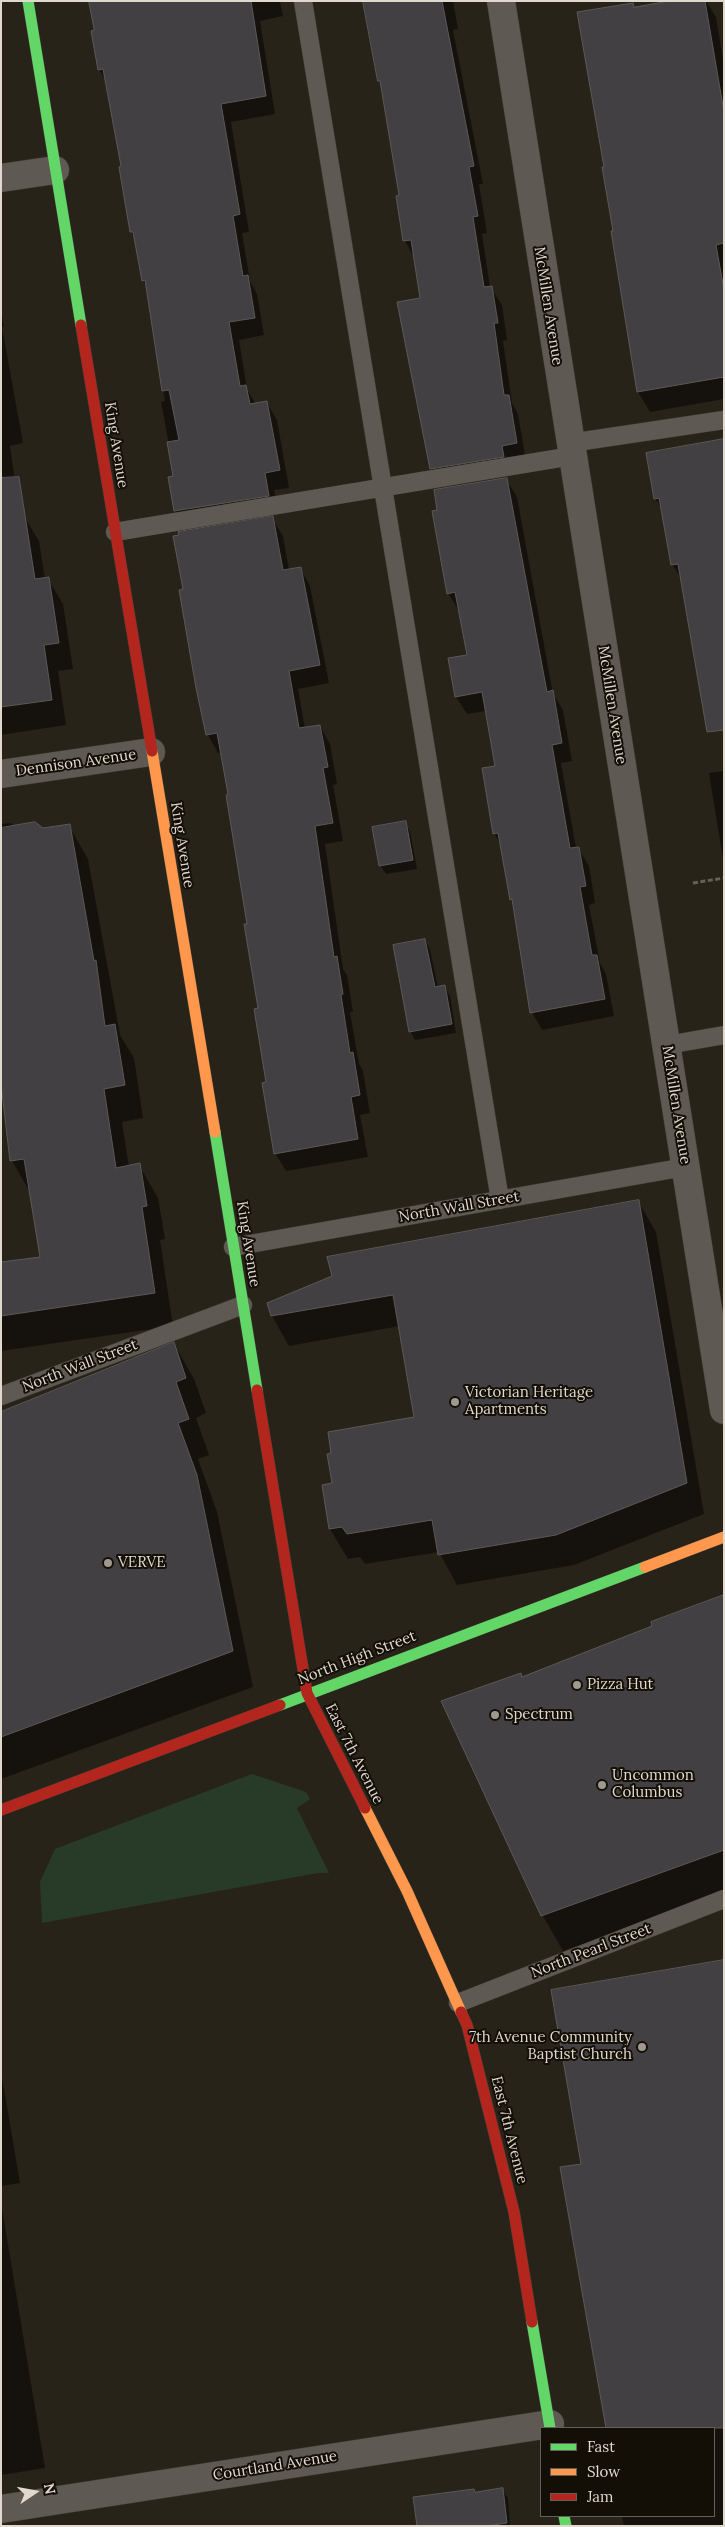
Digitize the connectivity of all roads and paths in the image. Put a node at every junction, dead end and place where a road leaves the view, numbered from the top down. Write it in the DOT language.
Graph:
graph roads {
  1 [pos="28,1"];
  2 [pos="303,1"];
  3 [pos="501,1"];
  4 [pos="55,170"];
  5 [pos="1,178"];
  6 [pos="724,420"];
  7 [pos="571,450"];
  8 [pos="382,487"];
  9 [pos="115,532"];
  10 [pos="151,752"];
  11 [pos="1,774"];
  12 [pos="724,878"];
  13 [pos="693,883"];
  14 [pos="724,1036"];
  15 [pos="667,1045"];
  16 [pos="685,1167"];
  17 [pos="500,1200"];
  18 [pos="233,1247"];
  19 [pos="243,1305"];
  20 [pos="1,1396"];
  21 [pos="724,1410"];
  22 [pos="724,1537"];
  23 [pos="307,1693"];
  24 [pos="1,1810"];
  25 [pos="724,1899"];
  26 [pos="458,2003"];
  27 [pos="550,2426"];
  28 [pos="540,2428"];
  29 [pos="1,2509"];
  1 -- 4 [label="street, King Avenue"];
  2 -- 8 [label="lane"];
  3 -- 7 [label="street, McMillen Avenue"];
  4 -- 5 [label="street"];
  4 -- 9 [label="street, King Avenue"];
  6 -- 7 [label="lane"];
  7 -- 8 [label="lane"];
  7 -- 15 [label="street, McMillen Avenue"];
  8 -- 9 [label="lane"];
  8 -- 17 [label="lane"];
  9 -- 10 [label="street, King Avenue"];
  10 -- 11 [label="street, Dennison Avenue"];
  10 -- 18 [label="street, King Avenue"];
  12 -- 13 [label="path"];
  14 -- 15 [label="lane"];
  15 -- 16 [label="street, McMillen Avenue"];
  16 -- 17 [label="lane, North Wall Street"];
  16 -- 21 [label="street, McMillen Avenue"];
  17 -- 18 [label="lane, North Wall Street"];
  18 -- 19 [label="street, King Avenue"];
  19 -- 20 [label="lane, North Wall Street"];
  19 -- 23 [label="street, King Avenue"];
  22 -- 23 [label="street, North High Street"];
  23 -- 24 [label="street, North High Street"];
  23 -- 26 [label="street, East 7th Avenue"];
  25 -- 26 [label="lane, North Pearl Street"];
  26 -- 27 [label="street, East 7th Avenue"];
  28 -- 29 [label="street, Courtland Avenue"];
}
